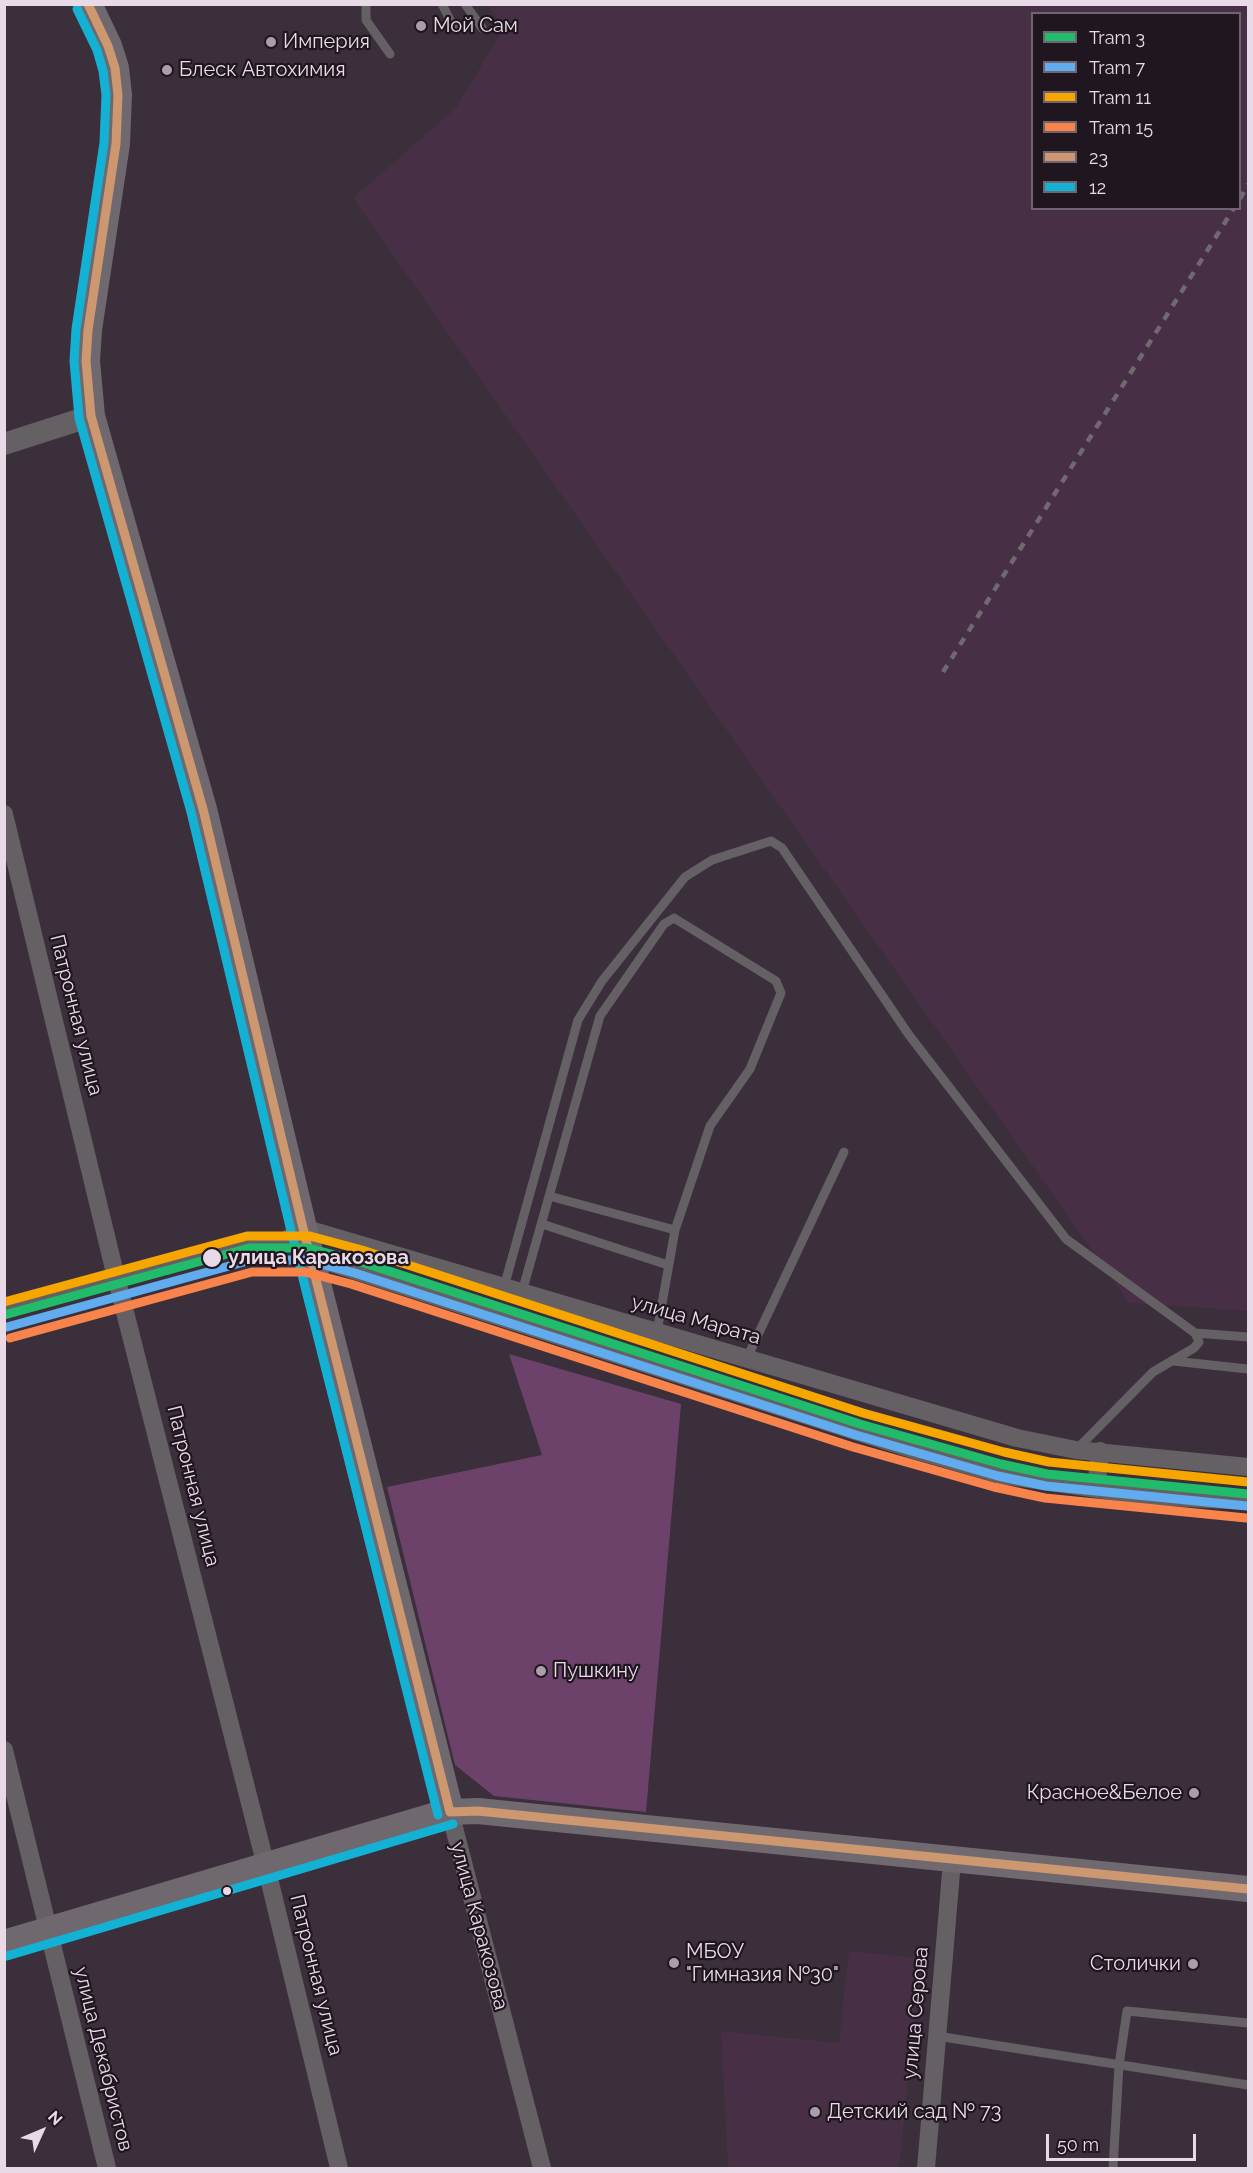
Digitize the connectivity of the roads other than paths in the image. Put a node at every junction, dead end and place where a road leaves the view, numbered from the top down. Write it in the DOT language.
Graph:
graph roads {
  1 [pos="88,4"];
  2 [pos="366,4"];
  3 [pos="442,4"];
  4 [pos="465,4"];
  5 [pos="454,28"];
  6 [pos="482,28"];
  7 [pos="390,54"];
  8 [pos="91,416"];
  9 [pos="4,444"];
  10 [pos="4,814"];
  11 [pos="844,1152"];
  12 [pos="549,1196"];
  13 [pos="542,1224"];
  14 [pos="675,1230"];
  15 [pos="293,1235"];
  16 [pos="310,1258"];
  17 [pos="668,1265"];
  18 [pos="117,1280"];
  19 [pos="513,1289"];
  20 [pos="4,1311"];
  21 [pos="657,1332"];
  22 [pos="1195,1333"];
  23 [pos="1248,1337"];
  24 [pos="747,1358"];
  25 [pos="1173,1361"];
  26 [pos="1248,1369"];
  27 [pos="1076,1450"];
  28 [pos="1100,1451"];
  29 [pos="1248,1467"];
  30 [pos="1096,1489"];
  31 [pos="1248,1501"];
  32 [pos="4,1750"];
  33 [pos="450,1812"];
  34 [pos="952,1861"];
  35 [pos="266,1866"];
  36 [pos="1248,1889"];
  37 [pos="48,1931"];
  38 [pos="4,1944"];
  39 [pos="1248,2023"];
  40 [pos="937,2036"];
  41 [pos="1119,2065"];
  42 [pos="1248,2085"];
  43 [pos="107,2169"];
  44 [pos="339,2169"];
  45 [pos="542,2169"];
  46 [pos="926,2169"];
  47 [pos="1113,2169"];
  1 -- 8 [label="main road, улица Каракозова"];
  2 -- 7 [label="lane"];
  3 -- 5 [label="lane"];
  4 -- 6 [label="lane"];
  8 -- 9 [label="street"];
  8 -- 15 [label="main road, улица Каракозова"];
  10 -- 18 [label="street, Патронная улица"];
  11 -- 24 [label="lane"];
  12 -- 13 [label="lane"];
  12 -- 14 [label="lane"];
  12 -- 14 [label="lane"];
  13 -- 17 [label="lane"];
  13 -- 19 [label="lane"];
  14 -- 17 [label="lane"];
  15 -- 16 [label="main road, улица Каракозова"];
  15 -- 18 [label="street, улица Марата"];
  15 -- 19 [label="street, улица Марата"];
  16 -- 30 [label="street"];
  16 -- 33 [label="main road, улица Каракозова"];
  17 -- 21 [label="lane"];
  18 -- 20 [label="street, улица Марата"];
  18 -- 35 [label="street, Патронная улица"];
  19 -- 21 [label="street, улица Марата"];
  19 -- 22 [label="lane"];
  21 -- 24 [label="street, улица Марата"];
  22 -- 23 [label="lane"];
  22 -- 25 [label="lane"];
  24 -- 27 [label="street, улица Марата"];
  25 -- 26 [label="lane"];
  25 -- 27 [label="lane"];
  27 -- 28 [label="street, улица Марата"];
  28 -- 29 [label="street, улица Марата"];
  28 -- 30 [label="street"];
  30 -- 31 [label="street"];
  32 -- 37 [label="street, улица Декабристов"];
  33 -- 34 [label="main road"];
  33 -- 35 [label="main road"];
  33 -- 45 [label="street, улица Каракозова"];
  34 -- 36 [label="main road"];
  34 -- 40 [label="street, улица Серова"];
  35 -- 37 [label="main road"];
  35 -- 44 [label="street, Патронная улица"];
  37 -- 38 [label="main road"];
  37 -- 43 [label="street, улица Декабристов"];
  39 -- 41 [label="lane"];
  40 -- 41 [label="lane"];
  40 -- 46 [label="street, улица Серова"];
  41 -- 42 [label="lane"];
  41 -- 47 [label="lane"];
}
